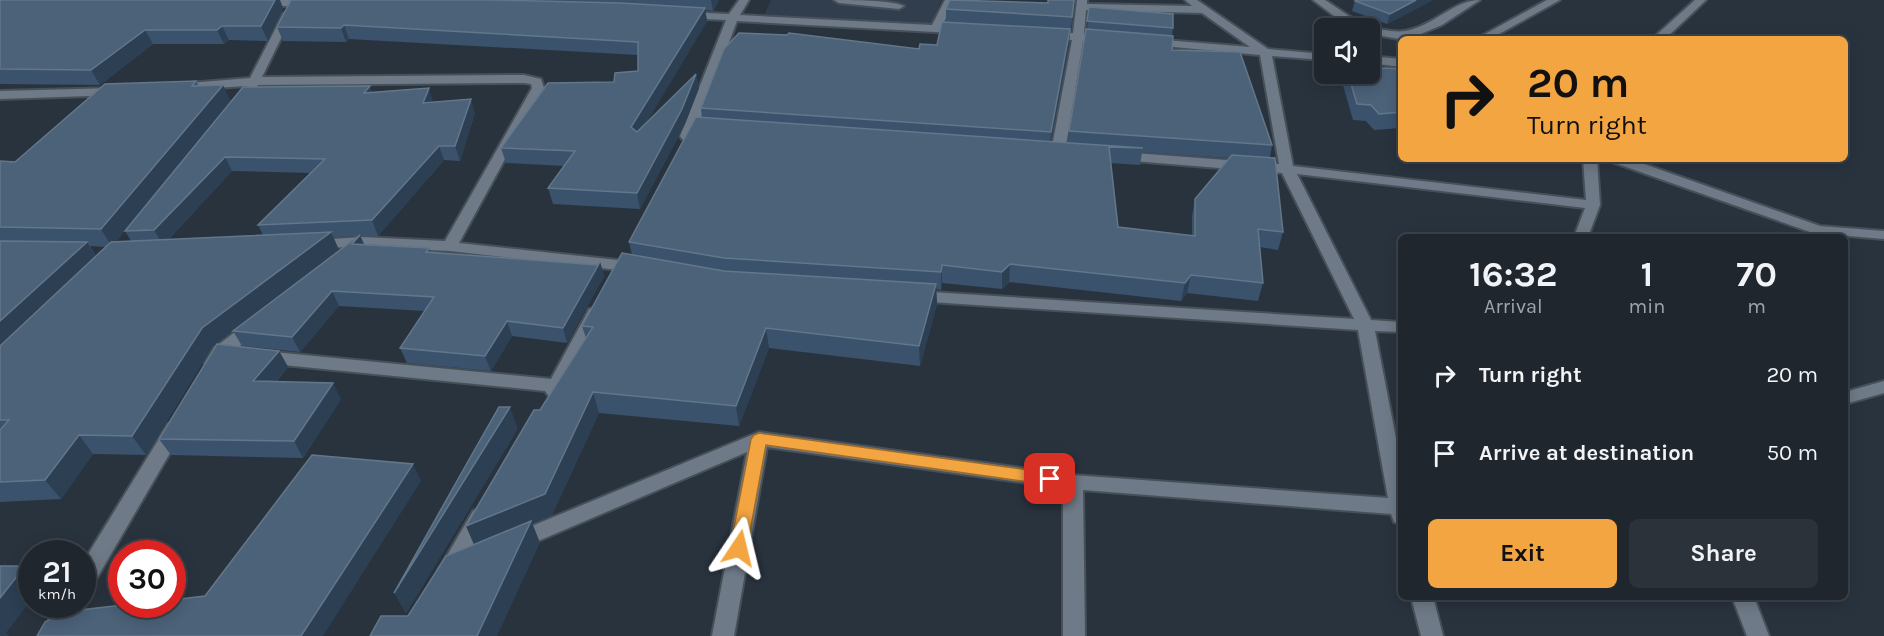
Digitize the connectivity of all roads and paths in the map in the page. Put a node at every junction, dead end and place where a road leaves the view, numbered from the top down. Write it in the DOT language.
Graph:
graph roads {
  1 [pos="744,0"];
  2 [pos="839,0"];
  3 [pos="950,0"];
  4 [pos="1190,0"];
  5 [pos="1318,0"];
  6 [pos="1475,0"];
  7 [pos="1555,0"];
  8 [pos="1701,0"];
  9 [pos="294,1"];
  10 [pos="248,3"];
  11 [pos="318,3"];
  12 [pos="1081,4"];
  13 [pos="899,6"];
  14 [pos="1203,10"];
  15 [pos="678,14"];
  16 [pos="733,17"];
  17 [pos="1343,18"];
  18 [pos="935,29"];
  19 [pos="971,31"];
  20 [pos="1030,34"];
  21 [pos="1380,34"];
  22 [pos="1488,36"];
  23 [pos="1661,36"];
  24 [pos="1078,37"];
  25 [pos="1121,40"];
  26 [pos="1143,41"];
  27 [pos="1265,52"];
  28 [pos="1314,56"];
  29 [pos="1380,61"];
  30 [pos="1398,63"];
  31 [pos="256,81"];
  32 [pos="178,88"];
  33 [pos="123,92"];
  34 [pos="0,95"];
  35 [pos="241,99"];
  36 [pos="681,148"];
  37 [pos="1058,152"];
  38 [pos="1104,155"];
  39 [pos="1590,162"];
  40 [pos="1625,162"];
  41 [pos="1287,169"];
  42 [pos="1593,205"];
  43 [pos="1582,234"];
  44 [pos="1884,235"];
  45 [pos="362,242"];
  46 [pos="304,245"];
  47 [pos="450,246"];
  48 [pos="624,259"];
  49 [pos="333,264"];
  50 [pos="657,271"];
  51 [pos="905,295"];
  52 [pos="267,316"];
  53 [pos="1366,326"];
  54 [pos="1398,327"];
  55 [pos="220,352"];
  56 [pos="202,382"];
  57 [pos="557,386"];
  58 [pos="1884,387"];
  59 [pos="1848,397"];
  60 [pos="545,406"];
  61 [pos="184,413"];
  62 [pos="759,439"];
  63 [pos="1073,482"];
  64 [pos="491,498"];
  65 [pos="1398,499"];
  66 [pos="1398,510"];
  67 [pos="96,561"];
  68 [pos="449,569"];
  69 [pos="437,588"];
  70 [pos="1423,600"];
  71 [pos="1744,600"];
  72 [pos="62,618"];
  73 [pos="51,636"];
  74 [pos="723,636"];
  75 [pos="1074,636"];
  76 [pos="1432,636"];
  77 [pos="1758,636"];
  1 -- 16 [label="street"];
  2 -- 13 [label="street"];
  3 -- 18 [label="street"];
  4 -- 14 [label="street"];
  5 -- 17 [label="street"];
  6 -- 21 [label="street"];
  7 -- 22 [label="street"];
  8 -- 23 [label="street"];
  9 -- 10 [label="street"];
  9 -- 11 [label="street"];
  9 -- 31 [label="street"];
  12 -- 14 [label="street"];
  12 -- 24 [label="street"];
  14 -- 27 [label="street"];
  15 -- 16 [label="street"];
  16 -- 18 [label="street"];
  16 -- 36 [label="street"];
  18 -- 19 [label="street"];
  20 -- 24 [label="street"];
  24 -- 25 [label="street"];
  24 -- 37 [label="street"];
  26 -- 27 [label="street"];
  27 -- 28 [label="street"];
  27 -- 41 [label="street"];
  29 -- 30 [label="street"];
  31 -- 32 [label="street"];
  31 -- 35 [label="street"];
  31 -- 47 [label="street"];
  33 -- 34 [label="street"];
  38 -- 41 [label="street"];
  39 -- 42 [label="street"];
  40 -- 44 [label="street"];
  41 -- 42 [label="street"];
  41 -- 53 [label="street"];
  42 -- 43 [label="street"];
  45 -- 46 [label="street"];
  45 -- 47 [label="street"];
  45 -- 49 [label="street"];
  47 -- 48 [label="street"];
  48 -- 50 [label="street"];
  48 -- 57 [label="street"];
  51 -- 53 [label="street"];
  52 -- 55 [label="street"];
  53 -- 54 [label="street"];
  53 -- 65 [label="street"];
  55 -- 56 [label="street"];
  55 -- 57 [label="street"];
  57 -- 60 [label="street"];
  58 -- 59 [label="street"];
  61 -- 67 [label="street"];
  62 -- 63 [label="street"];
  62 -- 68 [label="street"];
  62 -- 74 [label="street"];
  63 -- 66 [label="street"];
  63 -- 75 [label="street"];
  64 -- 68 [label="street"];
  68 -- 69 [label="street"];
  70 -- 76 [label="street"];
  71 -- 77 [label="street"];
  72 -- 73 [label="street"];
}
